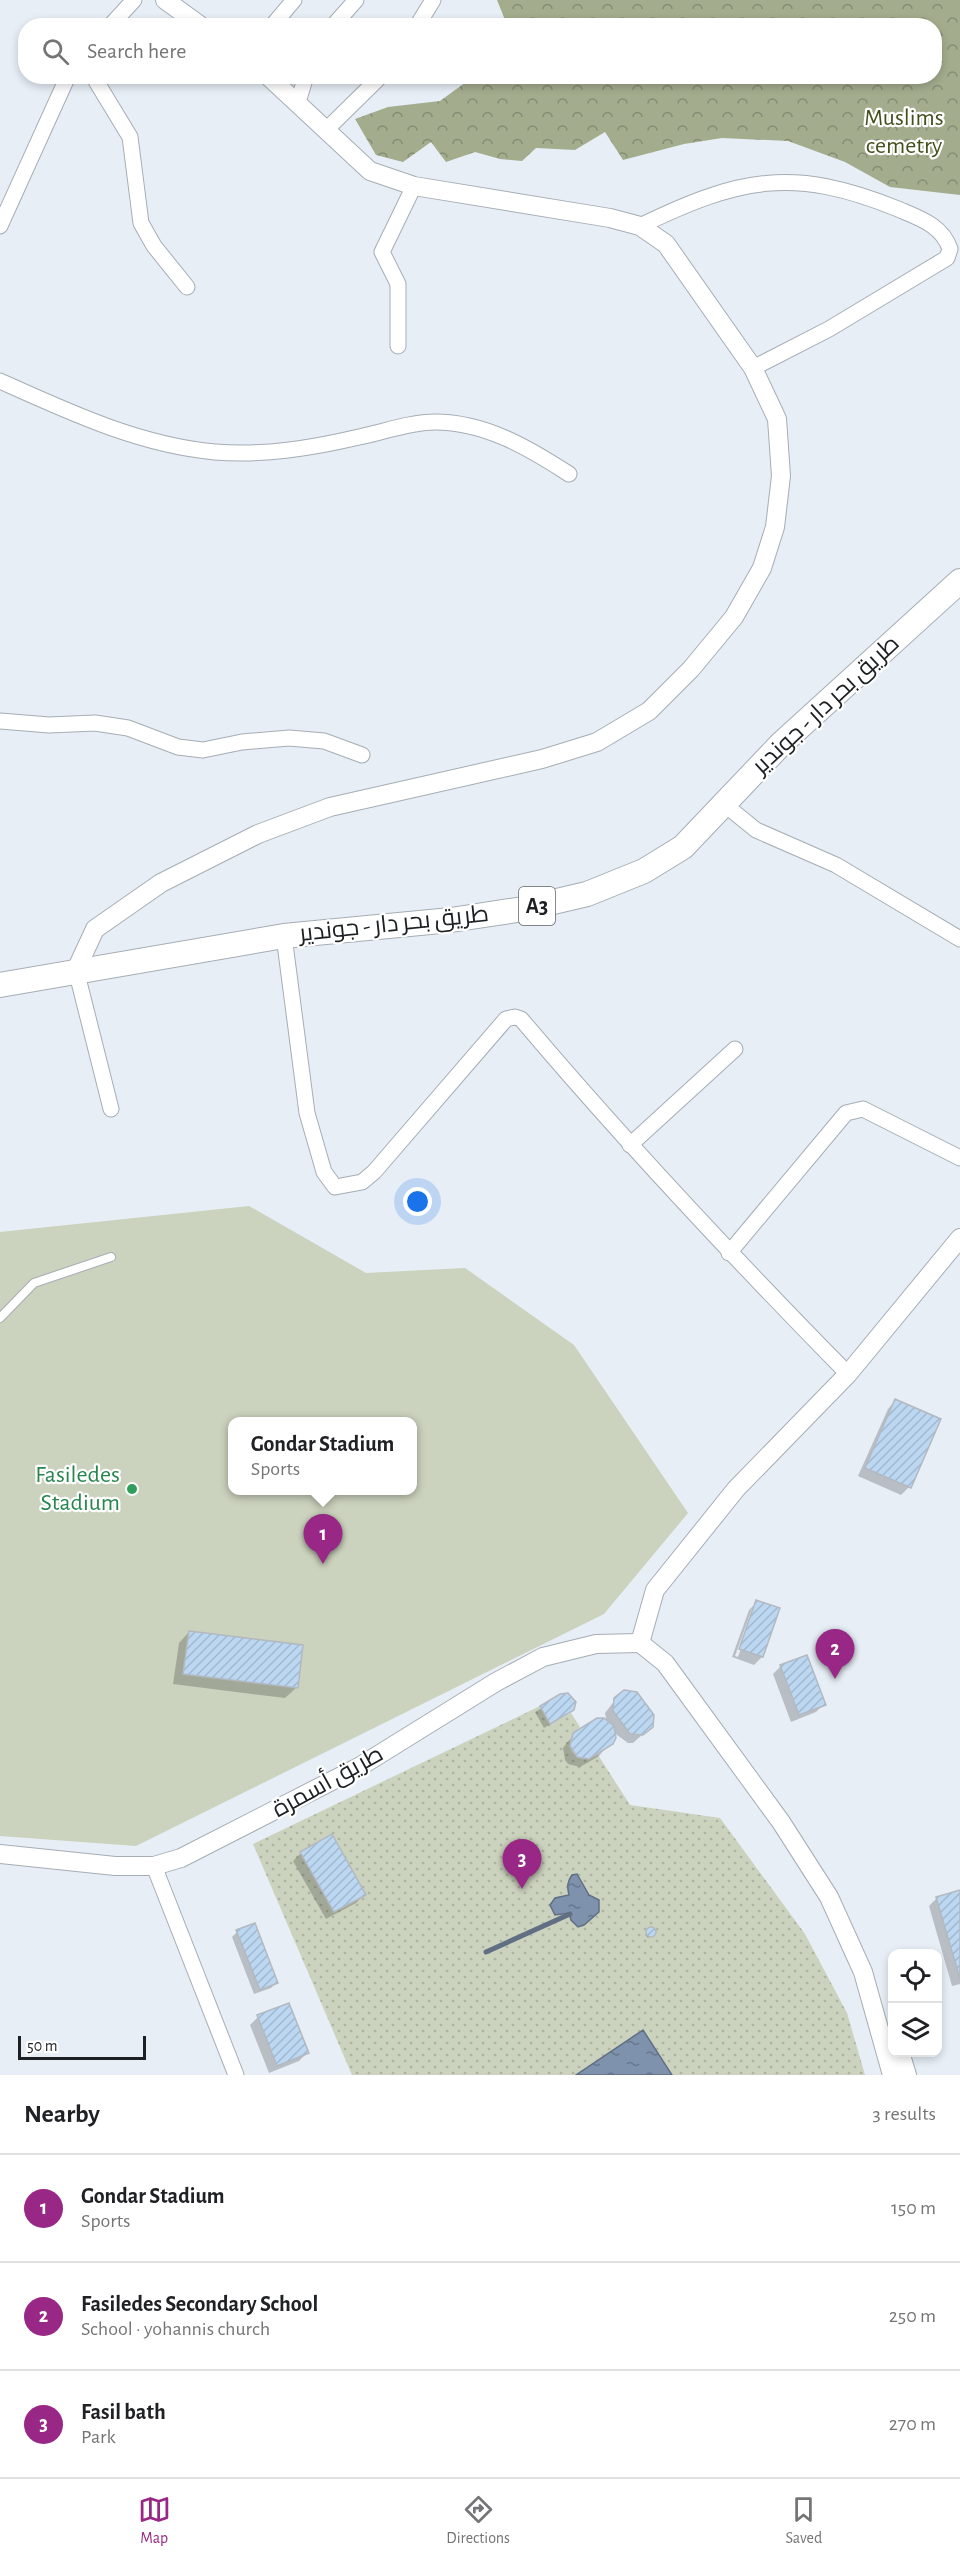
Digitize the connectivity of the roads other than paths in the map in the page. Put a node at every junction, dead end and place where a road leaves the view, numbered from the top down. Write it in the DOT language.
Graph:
graph roads {
  1 [pos="134,0"];
  2 [pos="165,0"];
  3 [pos="294,0"];
  4 [pos="356,0"];
  5 [pos="433,0"];
  6 [pos="117,18"];
  7 [pos="190,18"];
  8 [pos="279,18"];
  9 [pos="340,18"];
  10 [pos="422,18"];
  11 [pos="64,84"];
  12 [pos="98,84"];
  13 [pos="277,84"];
  14 [pos="304,84"];
  15 [pos="373,84"];
  16 [pos="298,102"];
  17 [pos="326,130"];
  18 [pos="414,186"];
  19 [pos="0,226"];
  20 [pos="640,226"];
  21 [pos="187,287"];
  22 [pos="398,346"];
  23 [pos="753,368"];
  24 [pos="0,381"];
  25 [pos="569,474"];
  26 [pos="960,581"];
  27 [pos="0,721"];
  28 [pos="362,755"];
  29 [pos="724,804"];
  30 [pos="284,936"];
  31 [pos="960,939"];
  32 [pos="76,970"];
  33 [pos="0,985"];
  34 [pos="735,1049"];
  35 [pos="111,1109"];
  36 [pos="630,1145"];
  37 [pos="960,1158"];
  38 [pos="960,1238"];
  39 [pos="729,1253"];
  40 [pos="111,1257"];
  41 [pos="0,1318"];
  42 [pos="848,1374"];
  43 [pos="640,1643"];
  44 [pos="781,1822"];
  45 [pos="0,1854"];
  46 [pos="154,1866"];
  47 [pos="888,2019"];
  48 [pos="902,2057"];
  49 [pos="236,2075"];
  50 [pos="892,2075"];
  51 [pos="907,2075"];
  1 -- 6 [label="street"];
  2 -- 7 [label="street"];
  3 -- 8 [label="street"];
  4 -- 9 [label="street"];
  5 -- 10 [label="street"];
  11 -- 19 [label="street"];
  12 -- 21 [label="street"];
  13 -- 16 [label="street"];
  14 -- 16 [label="street"];
  15 -- 17 [label="street"];
  16 -- 17 [label="street"];
  17 -- 18 [label="street"];
  18 -- 20 [label="street"];
  18 -- 22 [label="street"];
  20 -- 23 [label="street"];
  20 -- 23 [label="street"];
  23 -- 32 [label="street"];
  24 -- 25 [label="street"];
  26 -- 29 [label="highway, طريق بحر دار - جوندير / A3"];
  27 -- 28 [label="street"];
  29 -- 30 [label="highway, طريق بحر دار - جوندير / A3"];
  29 -- 31 [label="street"];
  30 -- 32 [label="highway, طريق بحر دار - جوندير / A3"];
  30 -- 36 [label="street"];
  32 -- 33 [label="highway, طريق بحر دار - جوندير / A3"];
  32 -- 35 [label="street"];
  34 -- 36 [label="street"];
  36 -- 39 [label="street"];
  37 -- 39 [label="street"];
  38 -- 42 [label="street"];
  39 -- 42 [label="street"];
  40 -- 41 [label="lane"];
  42 -- 43 [label="street"];
  43 -- 44 [label="street"];
  43 -- 46 [label="street, طريق أسمرة"];
  44 -- 47 [label="street"];
  44 -- 50 [label="street"];
  45 -- 46 [label="street, طريق أسمرة"];
  46 -- 49 [label="street"];
  48 -- 51 [label="street"];
}
